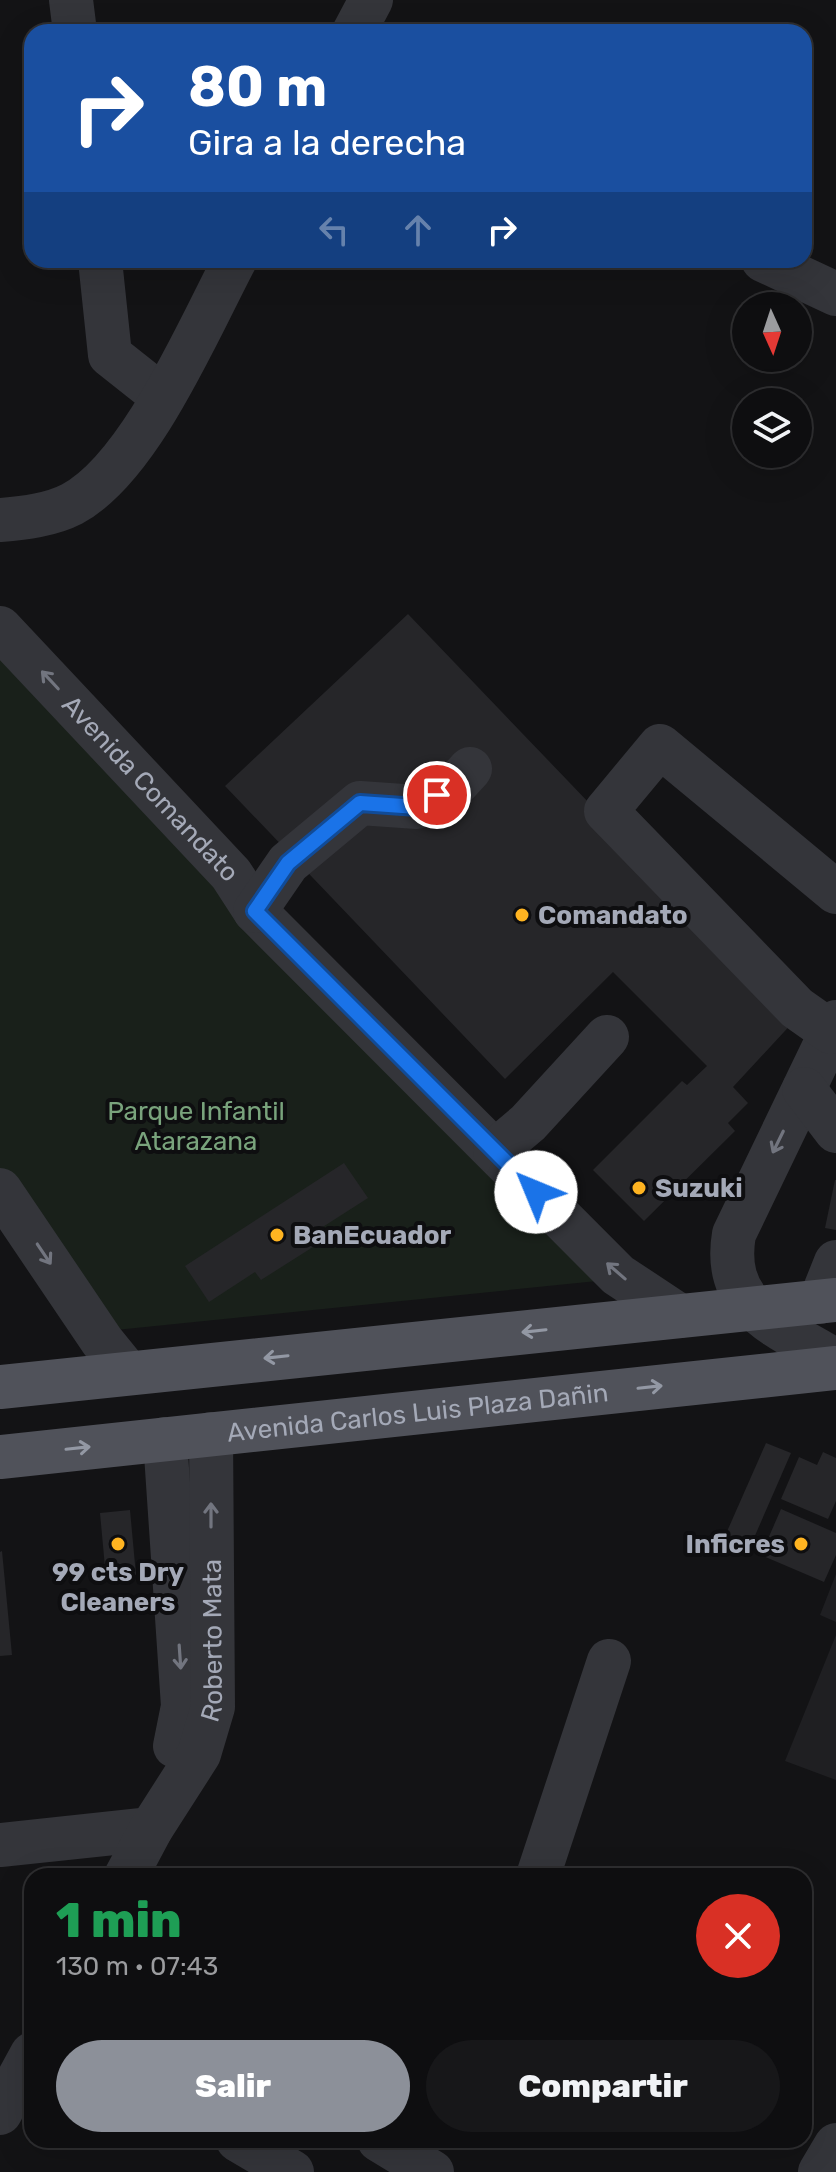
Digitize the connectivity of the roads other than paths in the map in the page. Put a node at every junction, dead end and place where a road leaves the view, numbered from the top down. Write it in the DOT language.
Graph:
graph roads {
  1 [pos="71,0"];
  2 [pos="371,0"];
  3 [pos="74,24"];
  4 [pos="358,24"];
  5 [pos="101,268"];
  6 [pos="231,268"];
  7 [pos="780,268"];
  8 [pos="836,294"];
  9 [pos="163,397"];
  10 [pos="0,520"];
  11 [pos="0,628"];
  12 [pos="470,769"];
  13 [pos="836,892"];
  14 [pos="255,911"];
  15 [pos="834,1027"];
  16 [pos="607,1037"];
  17 [pos="804,1089"];
  18 [pos="836,1131"];
  19 [pos="495,1151"];
  20 [pos="0,1190"];
  21 [pos="831,1288"];
  22 [pos="751,1309"];
  23 [pos="680,1316"];
  24 [pos="836,1361"];
  25 [pos="836,1368"];
  26 [pos="128,1373"];
  27 [pos="0,1387"];
  28 [pos="211,1434"];
  29 [pos="165,1439"];
  30 [pos="0,1457"];
  31 [pos="609,1661"];
  32 [pos="151,1829"];
  33 [pos="0,1845"];
  34 [pos="130,1868"];
  35 [pos="541,1868"];
  36 [pos="24,2069"];
  37 [pos="0,2113"];
  38 [pos="836,2145"];
  39 [pos="252,2148"];
  40 [pos="292,2172"];
  41 [pos="820,2172"];
  1 -- 3 [label="street"];
  2 -- 4 [label="street"];
  5 -- 9 [label="street"];
  6 -- 9 [label="street"];
  7 -- 8 [label="street"];
  9 -- 10 [label="street"];
  14 -- 11 [label="street, Avenida Comandato, one-way"];
  12 -- 14 [label="street"];
  13 -- 15 [label="street"];
  14 -- 19 [label="street, Avenida Comandato"];
  15 -- 17 [label="street"];
  16 -- 19 [label="street"];
  17 -- 18 [label="street"];
  17 -- 22 [label="street, one-way"];
  23 -- 19 [label="street, Avenida Comandato, one-way"];
  20 -- 26 [label="street, one-way"];
  21 -- 22 [label="main road"];
  22 -- 23 [label="main road"];
  22 -- 24 [label="street"];
  23 -- 26 [label="main road, one-way"];
  28 -- 25 [label="main road, Avenida Carlos Luis Plaza Dañin, one-way"];
  26 -- 27 [label="main road"];
  28 -- 29 [label="main road, Avenida Carlos Luis Plaza Dañin"];
  32 -- 28 [label="street, Roberto Mata, one-way"];
  30 -- 29 [label="main road, Avenida Carlos Luis Plaza Dañin, one-way"];
  29 -- 32 [label="street, Roberto Mata, one-way"];
  31 -- 35 [label="street"];
  32 -- 33 [label="street"];
  32 -- 34 [label="street, Roberto Mata"];
  36 -- 37 [label="street"];
  38 -- 41 [label="street"];
  39 -- 40 [label="street"];
}
